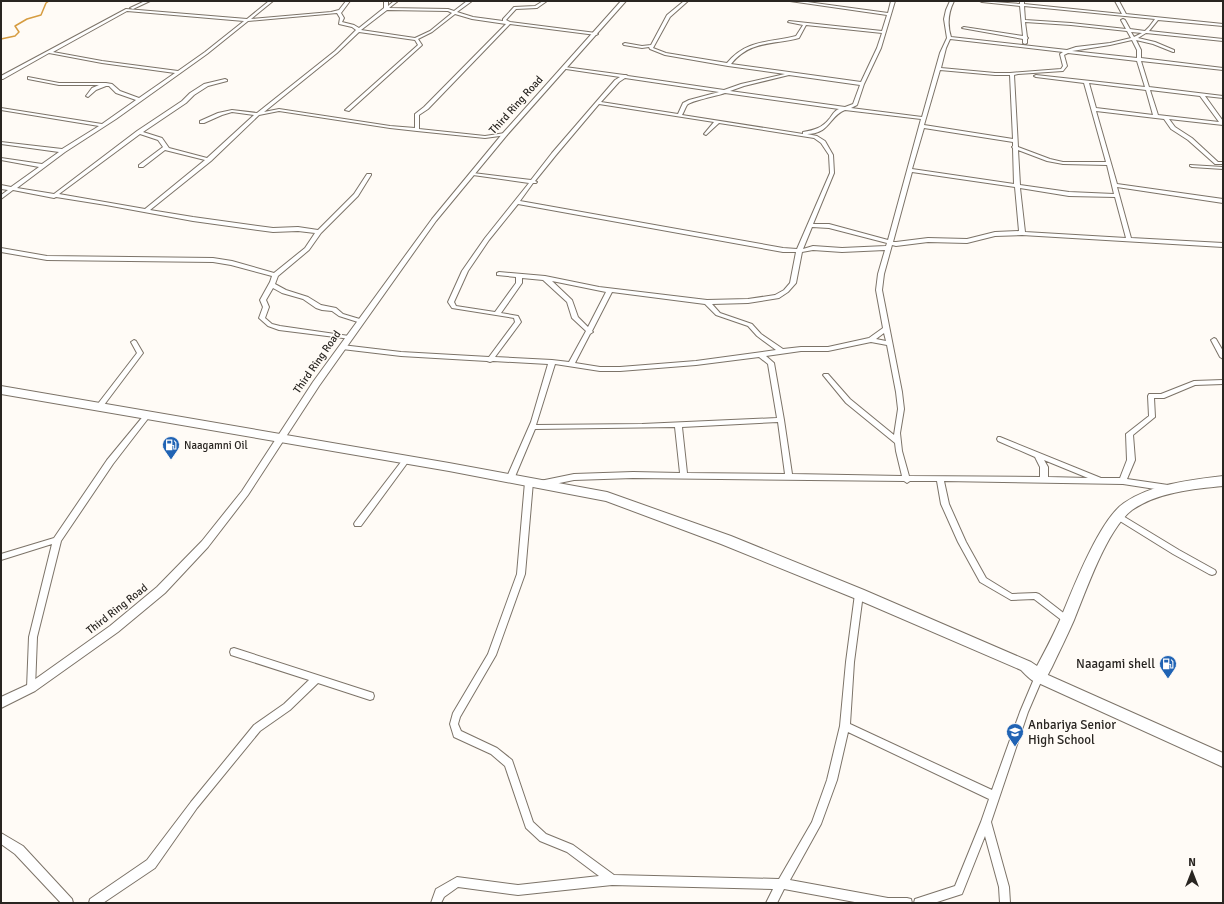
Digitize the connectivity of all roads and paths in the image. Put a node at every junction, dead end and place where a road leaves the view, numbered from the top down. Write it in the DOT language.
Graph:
graph roads {
  1 [pos="148,1"];
  2 [pos="271,1"];
  3 [pos="348,1"];
  4 [pos="386,1"];
  5 [pos="396,1"];
  6 [pos="470,1"];
  7 [pos="546,1"];
  8 [pos="624,1"];
  9 [pos="686,1"];
  10 [pos="792,1"];
  11 [pos="894,1"];
  12 [pos="952,1"];
  13 [pos="982,1"];
  14 [pos="1117,1"];
  15 [pos="1022,3"];
  16 [pos="386,9"];
  17 [pos="126,10"];
  18 [pos="400,10"];
  19 [pos="453,12"];
  20 [pos="340,13"];
  21 [pos="889,14"];
  22 [pos="1124,18"];
  23 [pos="372,19"];
  24 [pos="1157,19"];
  25 [pos="249,20"];
  26 [pos="1024,20"];
  27 [pos="790,22"];
  28 [pos="509,23"];
  29 [pos="805,24"];
  30 [pos="1223,25"];
  31 [pos="964,28"];
  32 [pos="1127,29"];
  33 [pos="358,31"];
  34 [pos="1146,31"];
  35 [pos="884,32"];
  36 [pos="596,34"];
  37 [pos="949,38"];
  38 [pos="1026,38"];
  39 [pos="1133,38"];
  40 [pos="416,39"];
  41 [pos="1223,40"];
  42 [pos="625,44"];
  43 [pos="651,46"];
  44 [pos="1024,48"];
  45 [pos="1173,51"];
  46 [pos="48,52"];
  47 [pos="1066,53"];
  48 [pos="1139,61"];
  49 [pos="728,65"];
  50 [pos="566,68"];
  51 [pos="939,69"];
  52 [pos="1223,69"];
  53 [pos="776,71"];
  54 [pos="178,72"];
  55 [pos="1012,73"];
  56 [pos="795,74"];
  57 [pos="615,75"];
  58 [pos="626,76"];
  59 [pos="777,77"];
  60 [pos="1,78"];
  61 [pos="30,78"];
  62 [pos="225,80"];
  63 [pos="617,81"];
  64 [pos="1086,81"];
  65 [pos="106,84"];
  66 [pos="862,84"];
  67 [pos="1146,88"];
  68 [pos="725,91"];
  69 [pos="1202,94"];
  70 [pos="88,96"];
  71 [pos="1223,97"];
  72 [pos="140,100"];
  73 [pos="600,103"];
  74 [pos="855,105"];
  75 [pos="1,109"];
  76 [pos="846,109"];
  77 [pos="1093,109"];
  78 [pos="347,110"];
  79 [pos="865,111"];
  80 [pos="258,114"];
  81 [pos="680,115"];
  82 [pos="1156,116"];
  83 [pos="923,118"];
  84 [pos="1165,118"];
  85 [pos="718,121"];
  86 [pos="202,122"];
  87 [pos="1223,124"];
  88 [pos="101,125"];
  89 [pos="921,126"];
  90 [pos="417,130"];
  91 [pos="139,132"];
  92 [pos="784,132"];
  93 [pos="505,134"];
  94 [pos="706,134"];
  95 [pos="485,137"];
  96 [pos="1014,141"];
  97 [pos="499,142"];
  98 [pos="1,143"];
  99 [pos="166,147"];
  100 [pos="1014,147"];
  101 [pos="63,150"];
  102 [pos="1,159"];
  103 [pos="209,160"];
  104 [pos="1223,163"];
  105 [pos="1108,164"];
  106 [pos="43,166"];
  107 [pos="141,166"];
  108 [pos="1192,166"];
  109 [pos="1223,168"];
  110 [pos="909,170"];
  111 [pos="473,174"];
  112 [pos="370,175"];
  113 [pos="534,182"];
  114 [pos="1017,185"];
  115 [pos="1114,186"];
  116 [pos="1,188"];
  117 [pos="11,189"];
  118 [pos="54,196"];
  119 [pos="1117,196"];
  120 [pos="1,197"];
  121 [pos="1223,201"];
  122 [pos="518,202"];
  123 [pos="145,210"];
  124 [pos="810,225"];
  125 [pos="319,232"];
  126 [pos="1022,233"];
  127 [pos="1128,239"];
  128 [pos="1223,245"];
  129 [pos="890,246"];
  130 [pos="1,250"];
  131 [pos="799,251"];
  132 [pos="500,274"];
  133 [pos="275,275"];
  134 [pos="519,276"];
  135 [pos="545,278"];
  136 [pos="272,285"];
  137 [pos="610,290"];
  138 [pos="707,302"];
  139 [pos="497,314"];
  140 [pos="360,321"];
  141 [pos="887,328"];
  142 [pos="590,332"];
  143 [pos="349,338"];
  144 [pos="871,340"];
  145 [pos="1214,340"];
  146 [pos="134,342"];
  147 [pos="889,344"];
  148 [pos="342,347"];
  149 [pos="780,352"];
  150 [pos="761,355"];
  151 [pos="1223,357"];
  152 [pos="490,360"];
  153 [pos="552,362"];
  154 [pos="770,363"];
  155 [pos="571,365"];
  156 [pos="826,375"];
  157 [pos="1223,382"];
  158 [pos="1,390"];
  159 [pos="99,407"];
  160 [pos="147,416"];
  161 [pos="781,420"];
  162 [pos="678,424"];
  163 [pos="533,427"];
  164 [pos="281,439"];
  165 [pos="1000,439"];
  166 [pos="898,442"];
  167 [pos="1037,455"];
  168 [pos="406,460"];
  169 [pos="684,476"];
  170 [pos="789,477"];
  171 [pos="510,479"];
  172 [pos="940,479"];
  173 [pos="907,480"];
  174 [pos="1044,480"];
  175 [pos="1103,481"];
  176 [pos="1123,482"];
  177 [pos="1223,482"];
  178 [pos="535,483"];
  179 [pos="1175,489"];
  180 [pos="1118,516"];
  181 [pos="358,524"];
  182 [pos="57,540"];
  183 [pos="1,557"];
  184 [pos="1212,572"];
  185 [pos="859,594"];
  186 [pos="1067,620"];
  187 [pos="234,652"];
  188 [pos="1039,677"];
  189 [pos="316,679"];
  190 [pos="31,688"];
  191 [pos="370,696"];
  192 [pos="1,704"];
  193 [pos="845,726"];
  194 [pos="1223,760"];
  195 [pos="994,796"];
  196 [pos="986,822"];
  197 [pos="1,838"];
  198 [pos="612,880"];
  199 [pos="783,884"];
  200 [pos="68,903"];
  201 [pos="94,903"];
  202 [pos="436,903"];
  203 [pos="771,903"];
  204 [pos="907,903"];
  205 [pos="919,903"];
  206 [pos="1005,903"];
  1 -- 17 [label="street"];
  2 -- 25 [label="street"];
  3 -- 20 [label="street"];
  4 -- 16 [label="street"];
  5 -- 16 [label="street"];
  6 -- 19 [label="street"];
  7 -- 28 [label="street"];
  8 -- 36 [label="street, Third Ring Road"];
  9 -- 43 [label="street"];
  10 -- 21 [label="street"];
  11 -- 21 [label="street"];
  12 -- 37 [label="street"];
  13 -- 15 [label="street"];
  14 -- 22 [label="street"];
  15 -- 22 [label="street"];
  15 -- 26 [label="street"];
  16 -- 18 [label="street"];
  16 -- 23 [label="street"];
  17 -- 25 [label="street"];
  17 -- 46 [label="street"];
  18 -- 19 [label="street"];
  18 -- 23 [label="street"];
  19 -- 28 [label="street"];
  19 -- 40 [label="street"];
  20 -- 25 [label="street"];
  20 -- 33 [label="street"];
  21 -- 35 [label="street"];
  22 -- 24 [label="street"];
  22 -- 32 [label="street"];
  23 -- 33 [label="street"];
  24 -- 30 [label="street"];
  24 -- 34 [label="street"];
  25 -- 54 [label="street"];
  26 -- 32 [label="street"];
  26 -- 38 [label="street"];
  27 -- 29 [label="street"];
  28 -- 36 [label="street"];
  28 -- 90 [label="street"];
  29 -- 35 [label="street"];
  29 -- 49 [label="street"];
  31 -- 38 [label="street"];
  32 -- 34 [label="street"];
  32 -- 39 [label="street"];
  33 -- 40 [label="street"];
  33 -- 80 [label="street"];
  34 -- 39 [label="street"];
  34 -- 41 [label="street"];
  35 -- 66 [label="street"];
  36 -- 50 [label="street, Third Ring Road"];
  37 -- 44 [label="street"];
  37 -- 51 [label="street"];
  38 -- 44 [label="street"];
  39 -- 45 [label="street"];
  39 -- 47 [label="street"];
  39 -- 48 [label="street"];
  40 -- 78 [label="street"];
  42 -- 43 [label="street"];
  43 -- 49 [label="street"];
  44 -- 47 [label="street"];
  46 -- 54 [label="street"];
  46 -- 60 [label="street"];
  47 -- 48 [label="street"];
  47 -- 55 [label="street"];
  48 -- 52 [label="street"];
  48 -- 67 [label="street"];
  49 -- 53 [label="street"];
  50 -- 57 [label="street"];
  50 -- 93 [label="street, Third Ring Road"];
  51 -- 55 [label="street"];
  51 -- 83 [label="street"];
  53 -- 56 [label="street"];
  53 -- 59 [label="street"];
  54 -- 72 [label="street"];
  55 -- 64 [label="street"];
  55 -- 96 [label="street"];
  56 -- 59 [label="street"];
  56 -- 66 [label="street"];
  57 -- 58 [label="street"];
  57 -- 63 [label="street"];
  58 -- 63 [label="street"];
  58 -- 68 [label="street"];
  59 -- 68 [label="street"];
  61 -- 65 [label="street"];
  62 -- 91 [label="street"];
  63 -- 73 [label="street"];
  64 -- 67 [label="street"];
  64 -- 77 [label="street"];
  65 -- 70 [label="street"];
  65 -- 72 [label="street"];
  66 -- 74 [label="street"];
  67 -- 69 [label="street"];
  67 -- 82 [label="street"];
  68 -- 76 [label="street"];
  68 -- 81 [label="street"];
  69 -- 71 [label="street"];
  69 -- 87 [label="street"];
  72 -- 88 [label="street"];
  73 -- 81 [label="street"];
  73 -- 113 [label="street"];
  74 -- 76 [label="street"];
  74 -- 79 [label="street"];
  75 -- 88 [label="street"];
  76 -- 79 [label="street"];
  76 -- 92 [label="street"];
  77 -- 82 [label="street"];
  77 -- 105 [label="street"];
  79 -- 83 [label="street"];
  80 -- 86 [label="street"];
  80 -- 90 [label="street"];
  80 -- 103 [label="street"];
  81 -- 85 [label="street"];
  82 -- 84 [label="street"];
  83 -- 89 [label="street"];
  84 -- 87 [label="street"];
  84 -- 104 [label="street"];
  85 -- 92 [label="street"];
  85 -- 94 [label="street"];
  88 -- 101 [label="street"];
  89 -- 96 [label="street"];
  89 -- 110 [label="street"];
  90 -- 95 [label="street"];
  91 -- 99 [label="street"];
  91 -- 118 [label="street"];
  92 -- 124 [label="street"];
  93 -- 95 [label="street"];
  93 -- 97 [label="street, Third Ring Road"];
  95 -- 97 [label="street"];
  96 -- 100 [label="street"];
  97 -- 111 [label="street, Third Ring Road"];
  98 -- 101 [label="street"];
  99 -- 103 [label="street"];
  99 -- 107 [label="street"];
  100 -- 105 [label="street"];
  100 -- 114 [label="street"];
  101 -- 106 [label="street"];
  102 -- 106 [label="street"];
  103 -- 123 [label="street"];
  105 -- 115 [label="street"];
  106 -- 117 [label="street"];
  108 -- 109 [label="street"];
  110 -- 114 [label="street"];
  110 -- 129 [label="street"];
  111 -- 113 [label="street"];
  111 -- 140 [label="street, Third Ring Road"];
  112 -- 125 [label="street"];
  113 -- 122 [label="street"];
  114 -- 119 [label="street"];
  114 -- 126 [label="street"];
  115 -- 119 [label="street"];
  115 -- 121 [label="street"];
  116 -- 117 [label="street"];
  117 -- 118 [label="street"];
  117 -- 120 [label="street"];
  118 -- 123 [label="street"];
  119 -- 127 [label="street"];
  122 -- 131 [label="street"];
  122 -- 139 [label="street"];
  123 -- 125 [label="street"];
  124 -- 129 [label="street"];
  124 -- 131 [label="street"];
  125 -- 133 [label="street"];
  126 -- 127 [label="street"];
  126 -- 129 [label="street"];
  127 -- 128 [label="street"];
  129 -- 131 [label="street"];
  129 -- 141 [label="street"];
  130 -- 133 [label="street"];
  131 -- 138 [label="street"];
  132 -- 134 [label="street"];
  133 -- 136 [label="street"];
  134 -- 135 [label="street"];
  134 -- 139 [label="street"];
  135 -- 137 [label="street"];
  135 -- 142 [label="street"];
  136 -- 140 [label="street"];
  136 -- 143 [label="street"];
  137 -- 138 [label="street"];
  137 -- 142 [label="street"];
  138 -- 149 [label="street"];
  139 -- 152 [label="street"];
  140 -- 143 [label="street, Third Ring Road"];
  141 -- 144 [label="street"];
  141 -- 147 [label="street"];
  142 -- 155 [label="street"];
  143 -- 148 [label="street, Third Ring Road"];
  144 -- 147 [label="street"];
  144 -- 149 [label="street"];
  145 -- 151 [label="street"];
  146 -- 159 [label="street"];
  147 -- 166 [label="street"];
  148 -- 152 [label="street"];
  148 -- 164 [label="street, Third Ring Road"];
  149 -- 150 [label="street"];
  149 -- 154 [label="street"];
  150 -- 154 [label="street"];
  150 -- 155 [label="street"];
  152 -- 153 [label="street"];
  153 -- 155 [label="street"];
  153 -- 163 [label="street"];
  154 -- 161 [label="street"];
  156 -- 166 [label="street"];
  157 -- 176 [label="street"];
  158 -- 159 [label="highway"];
  159 -- 160 [label="highway"];
  160 -- 164 [label="highway"];
  160 -- 182 [label="street"];
  161 -- 162 [label="street"];
  161 -- 170 [label="street"];
  162 -- 163 [label="street"];
  162 -- 169 [label="street"];
  163 -- 171 [label="street"];
  164 -- 168 [label="highway"];
  164 -- 190 [label="street, Third Ring Road"];
  165 -- 167 [label="street"];
  166 -- 173 [label="street"];
  167 -- 174 [label="street"];
  167 -- 175 [label="street"];
  168 -- 171 [label="highway"];
  168 -- 181 [label="street"];
  169 -- 170 [label="street"];
  169 -- 178 [label="street"];
  170 -- 173 [label="street"];
  171 -- 178 [label="highway"];
  172 -- 173 [label="street"];
  172 -- 174 [label="street"];
  172 -- 186 [label="street"];
  174 -- 175 [label="street"];
  175 -- 176 [label="street"];
  176 -- 179 [label="street"];
  177 -- 179 [label="highway"];
  178 -- 185 [label="highway"];
  178 -- 198 [label="street"];
  179 -- 180 [label="highway"];
  180 -- 184 [label="street"];
  180 -- 186 [label="highway"];
  182 -- 183 [label="street"];
  182 -- 190 [label="street"];
  185 -- 188 [label="highway"];
  185 -- 193 [label="street"];
  186 -- 188 [label="highway"];
  187 -- 189 [label="street"];
  188 -- 194 [label="main road"];
  188 -- 195 [label="street"];
  189 -- 191 [label="street"];
  189 -- 201 [label="street"];
  190 -- 192 [label="street, Third Ring Road"];
  193 -- 195 [label="street"];
  193 -- 199 [label="street"];
  195 -- 196 [label="street"];
  196 -- 205 [label="street"];
  196 -- 206 [label="street"];
  197 -- 200 [label="street"];
  198 -- 199 [label="street"];
  198 -- 202 [label="street"];
  199 -- 203 [label="street"];
  199 -- 204 [label="street"];
}
